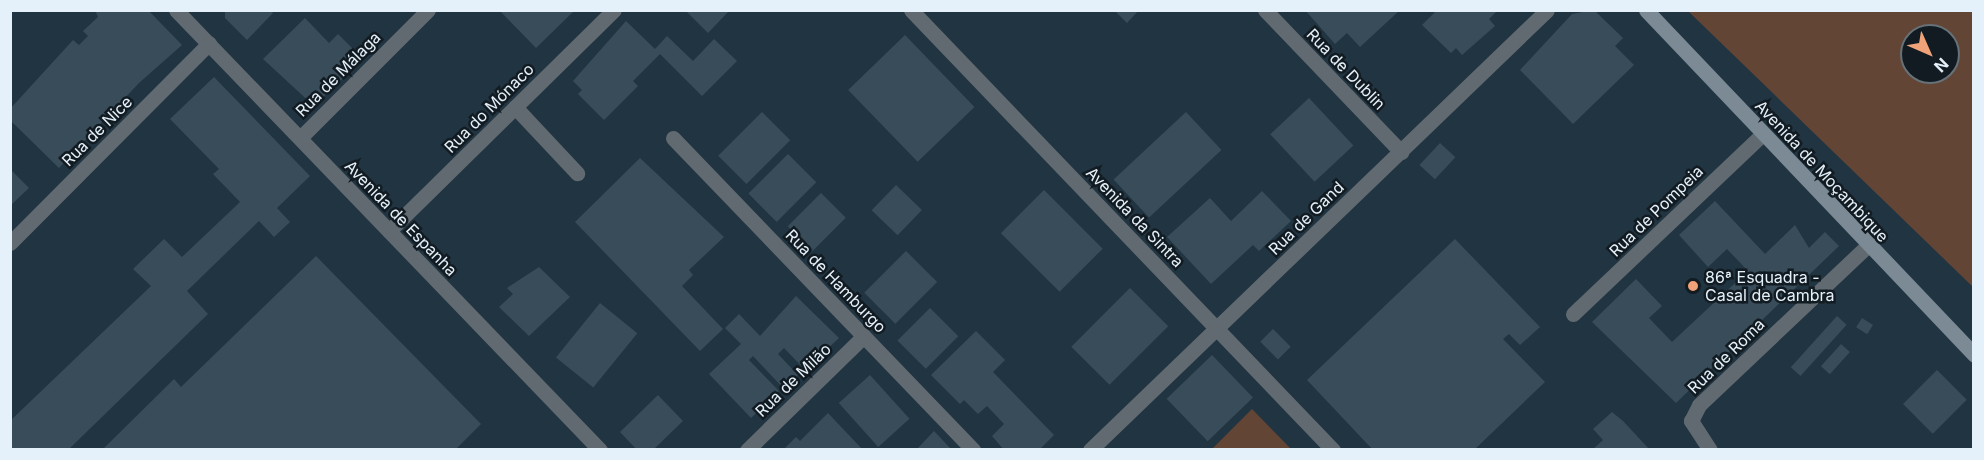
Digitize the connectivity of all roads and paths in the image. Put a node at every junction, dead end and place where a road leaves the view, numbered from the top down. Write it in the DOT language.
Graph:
graph roads {
  1 [pos="176,10"];
  2 [pos="428,10"];
  3 [pos="614,10"];
  4 [pos="910,10"];
  5 [pos="1265,10"];
  6 [pos="1547,10"];
  7 [pos="1646,10"];
  8 [pos="209,44"];
  9 [pos="515,107"];
  10 [pos="1763,134"];
  11 [pos="300,138"];
  12 [pos="673,138"];
  13 [pos="1401,152"];
  14 [pos="577,173"];
  15 [pos="389,231"];
  16 [pos="10,243"];
  17 [pos="1868,246"];
  18 [pos="1573,314"];
  19 [pos="1216,328"];
  20 [pos="864,336"];
  21 [pos="1974,355"];
  22 [pos="600,450"];
  23 [pos="747,450"];
  24 [pos="973,450"];
  25 [pos="1090,450"];
  26 [pos="1333,450"];
  27 [pos="1710,450"];
  1 -- 8 [label="street, Avenida de Espanha"];
  2 -- 11 [label="street, Rua de Málaga"];
  3 -- 9 [label="street, Rua do Mónaco"];
  4 -- 19 [label="street, Avenida da Sintra"];
  5 -- 13 [label="street, Rua de Dublin"];
  6 -- 13 [label="street, Rua de Gand"];
  7 -- 10 [label="street, Avenida de Moçambique"];
  8 -- 11 [label="street, Avenida de Espanha"];
  8 -- 16 [label="street, Rua de Nice"];
  9 -- 14 [label="street"];
  9 -- 15 [label="street, Rua do Mónaco"];
  10 -- 17 [label="street, Avenida de Moçambique"];
  10 -- 18 [label="street, Rua de Pompeia"];
  11 -- 15 [label="street, Avenida de Espanha"];
  12 -- 20 [label="street, Rua de Hamburgo"];
  13 -- 19 [label="street, Rua de Gand"];
  15 -- 22 [label="street, Avenida de Espanha"];
  17 -- 21 [label="street, Avenida de Moçambique"];
  17 -- 27 [label="street, Rua de Roma"];
  19 -- 25 [label="street, Rua de Gand"];
  19 -- 26 [label="street, Avenida da Sintra"];
  20 -- 23 [label="street, Rua de Milão"];
  20 -- 24 [label="street, Rua de Hamburgo"];
}
